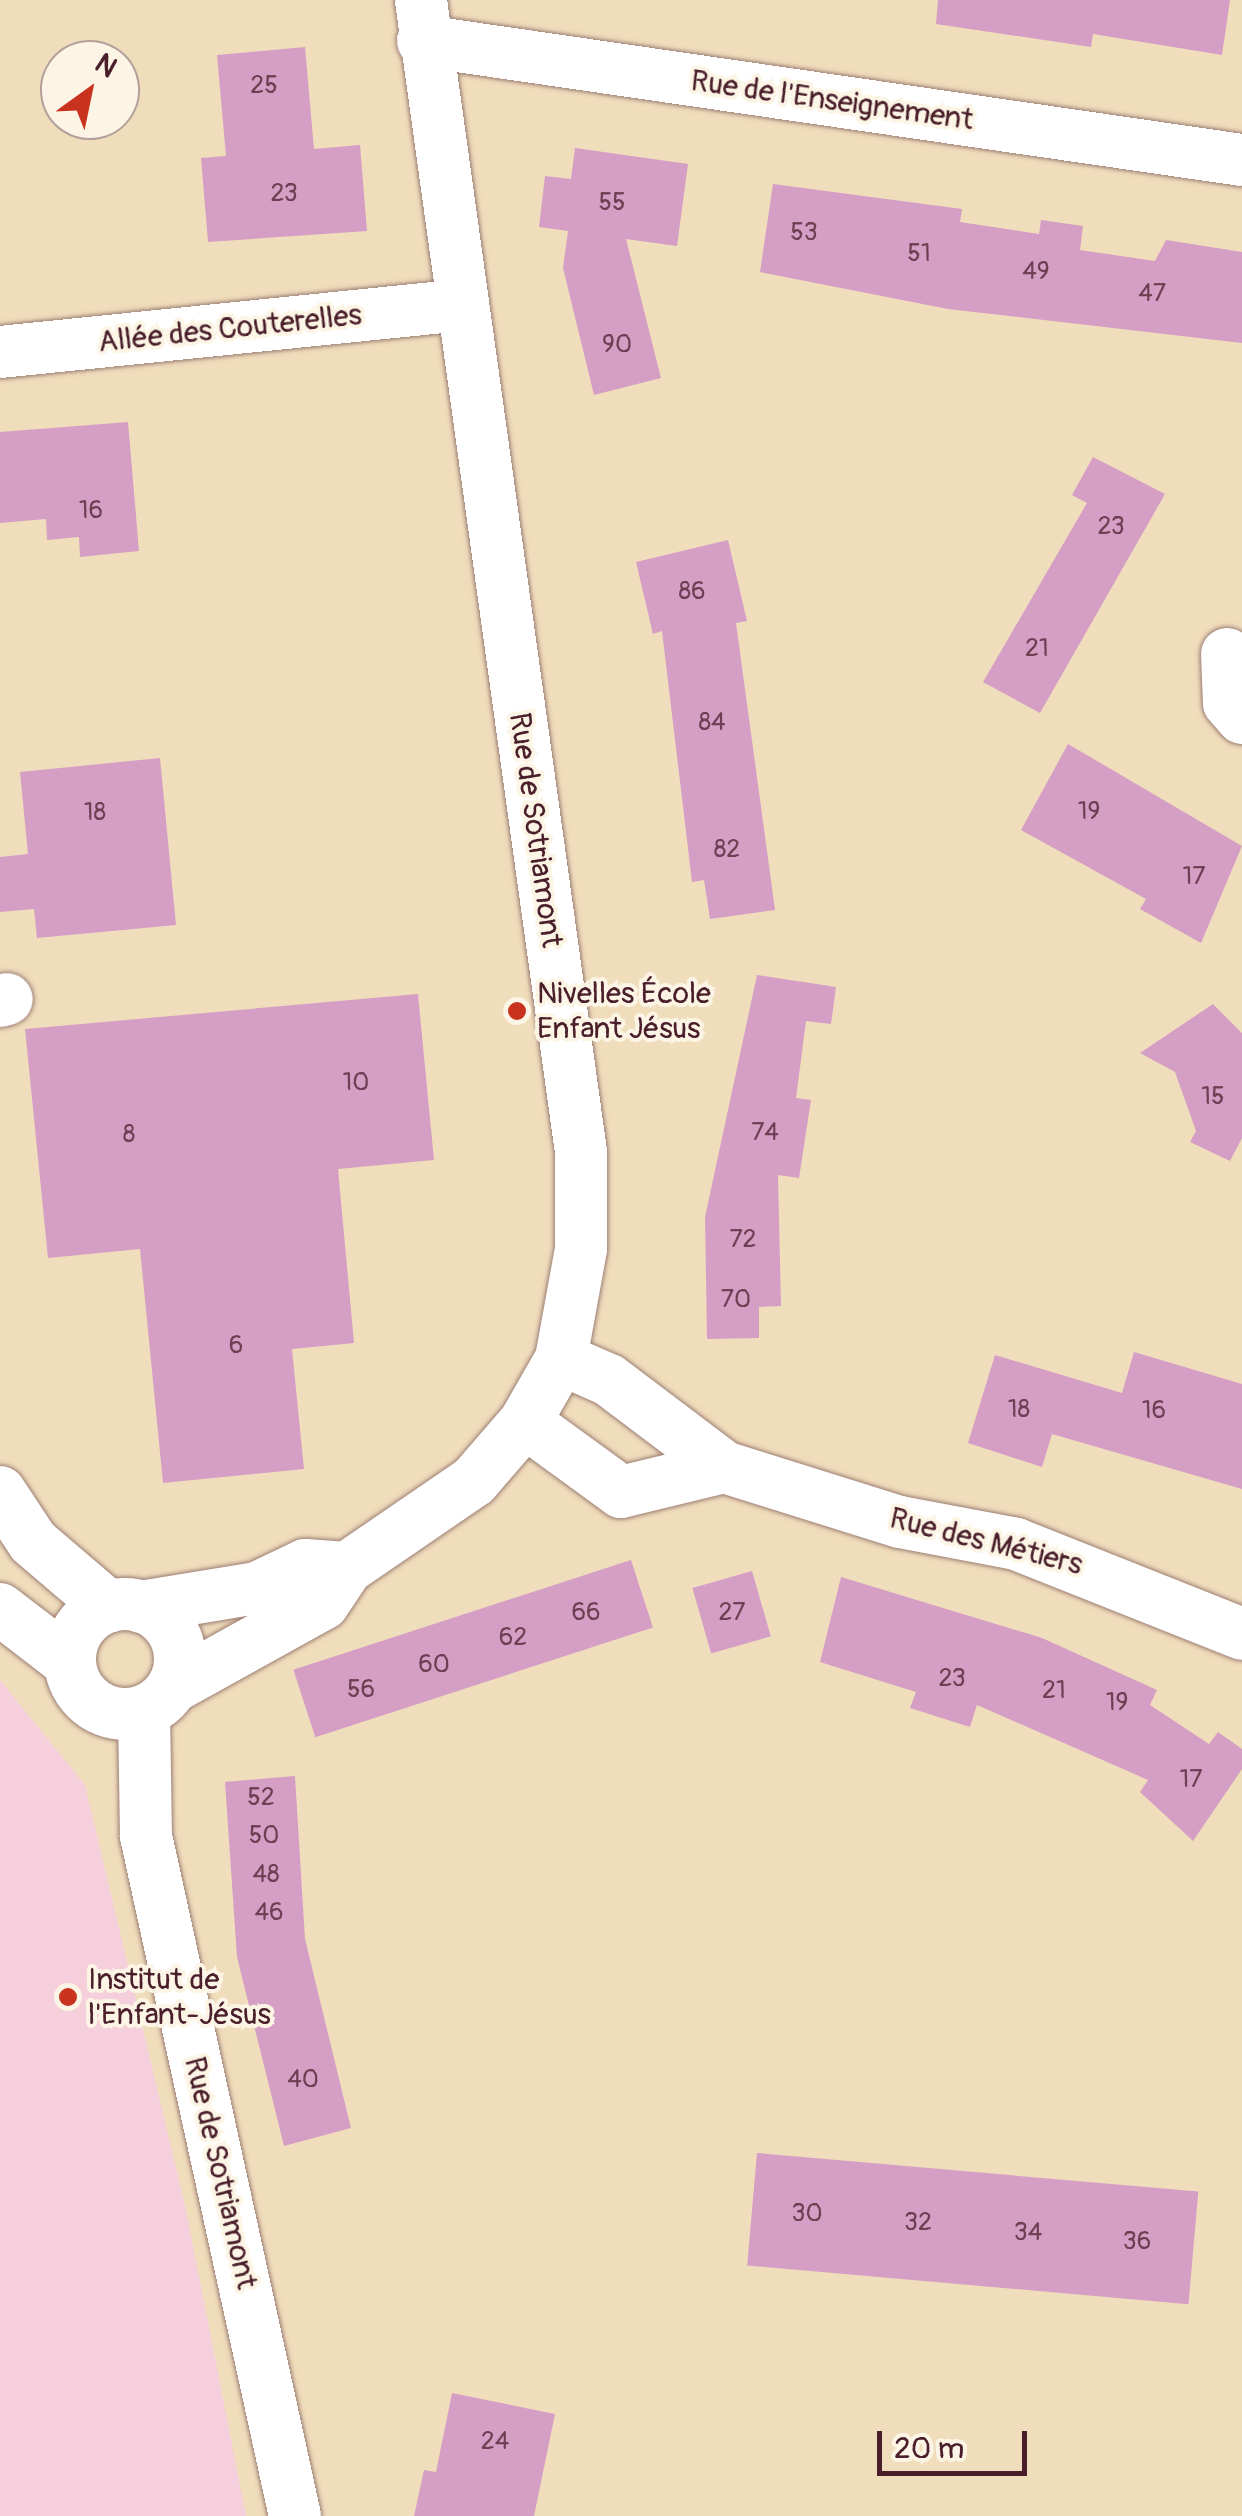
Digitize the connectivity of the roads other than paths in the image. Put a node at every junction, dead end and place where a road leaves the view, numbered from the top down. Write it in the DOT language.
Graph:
graph roads {
  1 [pos="422,20"];
  2 [pos="1242,160"];
  3 [pos="460,305"];
  4 [pos="0,352"];
  5 [pos="1227,654"];
  6 [pos="1242,718"];
  7 [pos="561,1358"];
  8 [pos="525,1422"];
  9 [pos="724,1468"];
  10 [pos="0,1498"];
  11 [pos="347,1568"];
  12 [pos="125,1607"];
  13 [pos="0,1609"];
  14 [pos="1242,1634"];
  15 [pos="70,1663"];
  16 [pos="159,1699"];
  17 [pos="294,2516"];
  1 -- 2 [label="street, Rue de l'Enseignement"];
  1 -- 3 [label="street, Rue de Sotriamont"];
  3 -- 4 [label="street, Allée des Couterelles"];
  3 -- 7 [label="street, Rue de Sotriamont"];
  5 -- 6 [label="street"];
  7 -- 8 [label="street, Rue de Sotriamont"];
  7 -- 9 [label="street"];
  8 -- 9 [label="street"];
  8 -- 11 [label="street, Rue de Sotriamont"];
  9 -- 14 [label="street, Rue des Métiers"];
  10 -- 12 [label="street"];
  11 -- 12 [label="street"];
  11 -- 16 [label="street, Rue de Sotriamont"];
  12 -- 15 [label="street"];
  12 -- 16 [label="street"];
  13 -- 15 [label="street"];
  15 -- 16 [label="street"];
  16 -- 17 [label="street, Rue de Sotriamont"];
}
